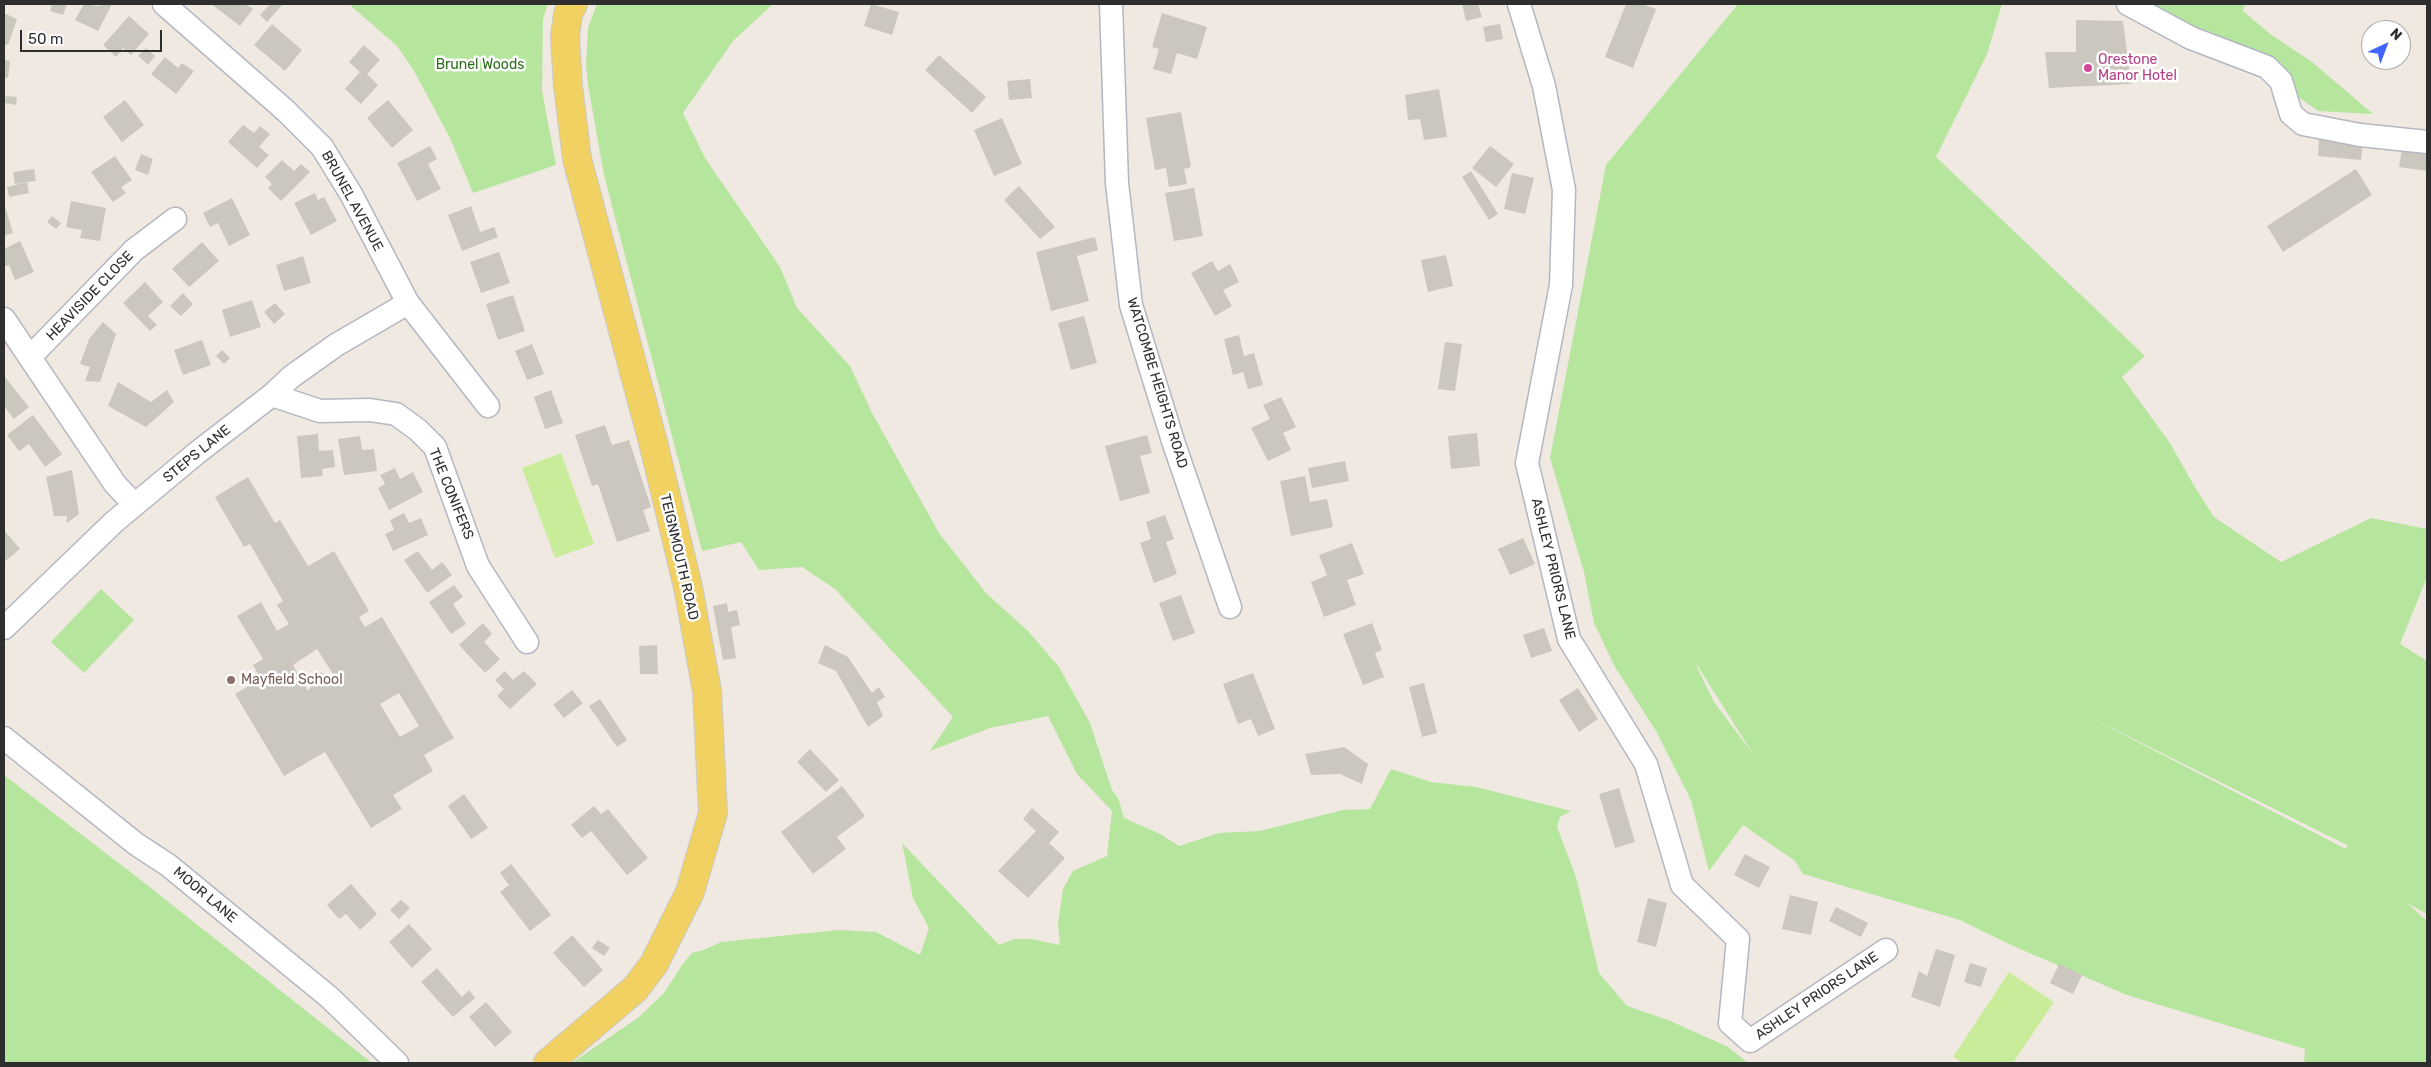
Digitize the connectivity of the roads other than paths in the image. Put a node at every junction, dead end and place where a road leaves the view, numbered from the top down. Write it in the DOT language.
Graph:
graph roads {
  1 [pos="164,4"];
  2 [pos="573,4"];
  3 [pos="1111,4"];
  4 [pos="1519,4"];
  5 [pos="2128,4"];
  6 [pos="2427,142"];
  7 [pos="175,219"];
  8 [pos="408,303"];
  9 [pos="4,319"];
  10 [pos="30,357"];
  11 [pos="272,395"];
  12 [pos="488,406"];
  13 [pos="134,504"];
  14 [pos="1230,607"];
  15 [pos="4,628"];
  16 [pos="527,642"];
  17 [pos="4,738"];
  18 [pos="1886,950"];
  19 [pos="396,1063"];
  20 [pos="548,1063"];
  1 -- 8 [label="street, BRUNEL AVENUE"];
  2 -- 20 [label="main road, TEIGNMOUTH ROAD"];
  3 -- 14 [label="street, WATCOMBE HEIGHTS ROAD"];
  4 -- 18 [label="street, ASHLEY PRIORS LANE"];
  5 -- 6 [label="street"];
  7 -- 10 [label="street, HEAVISIDE CLOSE"];
  8 -- 11 [label="street, STEPS LANE"];
  8 -- 12 [label="street, BRUNEL AVENUE"];
  9 -- 10 [label="street"];
  10 -- 13 [label="street"];
  11 -- 13 [label="street, STEPS LANE"];
  11 -- 16 [label="street, THE CONIFERS"];
  13 -- 15 [label="street, STEPS LANE"];
  17 -- 19 [label="street, MOOR LANE"];
}
